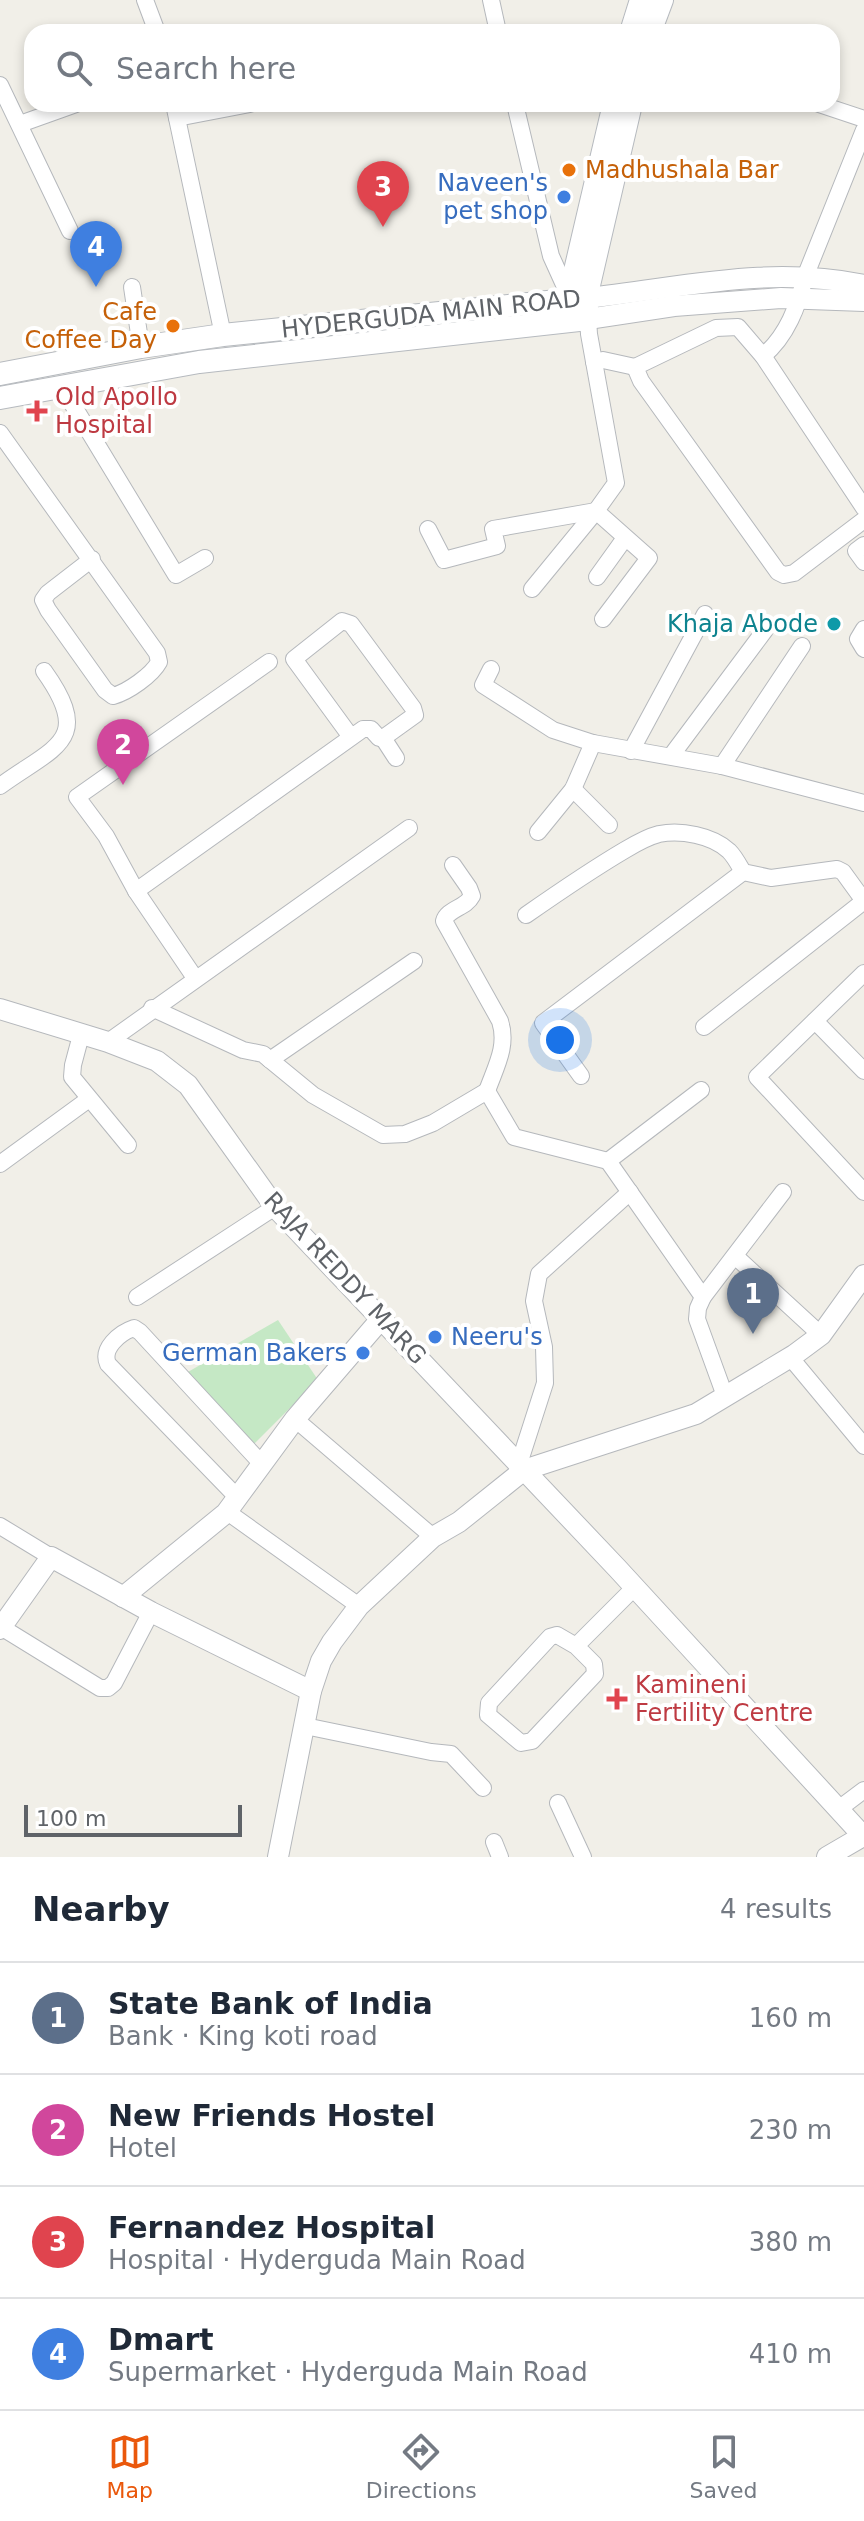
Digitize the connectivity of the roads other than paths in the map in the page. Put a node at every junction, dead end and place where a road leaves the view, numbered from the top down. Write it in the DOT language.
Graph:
graph roads {
  1 [pos="145,0"];
  2 [pos="491,0"];
  3 [pos="641,0"];
  4 [pos="662,0"];
  5 [pos="154,24"];
  6 [pos="496,24"];
  7 [pos="634,24"];
  8 [pos="653,24"];
  9 [pos="0,85"];
  10 [pos="840,111"];
  11 [pos="54,112"];
  12 [pos="176,112"];
  13 [pos="517,112"];
  14 [pos="613,112"];
  15 [pos="629,112"];
  16 [pos="864,119"];
  17 [pos="20,124"];
  18 [pos="864,130"];
  19 [pos="70,231"];
  20 [pos="805,277"];
  21 [pos="864,285"];
  22 [pos="132,287"];
  23 [pos="790,298"];
  24 [pos="864,301"];
  25 [pos="581,314"];
  26 [pos="223,335"];
  27 [pos="141,347"];
  28 [pos="761,353"];
  29 [pos="594,362"];
  30 [pos="635,367"];
  31 [pos="0,374"];
  32 [pos="62,387"];
  33 [pos="0,398"];
  34 [pos="0,433"];
  35 [pos="864,508"];
  36 [pos="596,511"];
  37 [pos="864,520"];
  38 [pos="428,529"];
  39 [pos="625,538"];
  40 [pos="864,545"];
  41 [pos="205,558"];
  42 [pos="92,559"];
  43 [pos="864,562"];
  44 [pos="597,577"];
  45 [pos="532,589"];
  46 [pos="705,614"];
  47 [pos="603,619"];
  48 [pos="864,629"];
  49 [pos="765,630"];
  50 [pos="802,646"];
  51 [pos="864,649"];
  52 [pos="269,662"];
  53 [pos="491,669"];
  54 [pos="44,671"];
  55 [pos="351,737"];
  56 [pos="383,738"];
  57 [pos="593,743"];
  58 [pos="631,751"];
  59 [pos="671,756"];
  60 [pos="396,758"];
  61 [pos="722,766"];
  62 [pos="0,786"];
  63 [pos="573,789"];
  64 [pos="864,803"];
  65 [pos="609,825"];
  66 [pos="409,828"];
  67 [pos="538,832"];
  68 [pos="453,865"];
  69 [pos="743,872"];
  70 [pos="136,891"];
  71 [pos="864,901"];
  72 [pos="526,915"];
  73 [pos="414,961"];
  74 [pos="864,973"];
  75 [pos="195,978"];
  76 [pos="152,1008"];
  77 [pos="0,1009"];
  78 [pos="815,1021"];
  79 [pos="704,1027"];
  80 [pos="81,1035"];
  81 [pos="108,1042"];
  82 [pos="270,1060"];
  83 [pos="864,1071"];
  84 [pos="581,1076"];
  85 [pos="701,1090"];
  86 [pos="487,1091"];
  87 [pos="89,1099"];
  88 [pos="128,1145"];
  89 [pos="608,1161"];
  90 [pos="0,1164"];
  91 [pos="630,1192"];
  92 [pos="783,1192"];
  93 [pos="864,1192"];
  94 [pos="275,1207"];
  95 [pos="735,1256"];
  96 [pos="864,1275"];
  97 [pos="137,1297"];
  98 [pos="703,1297"];
  99 [pos="381,1319"];
  100 [pos="821,1335"];
  101 [pos="790,1357"];
  102 [pos="725,1396"];
  103 [pos="295,1419"];
  104 [pos="864,1446"];
  105 [pos="261,1463"];
  106 [pos="521,1467"];
  107 [pos="231,1504"];
  108 [pos="0,1526"];
  109 [pos="433,1537"];
  110 [pos="51,1557"];
  111 [pos="635,1587"];
  112 [pos="123,1597"];
  113 [pos="359,1606"];
  114 [pos="151,1612"];
  115 [pos="0,1628"];
  116 [pos="576,1646"];
  117 [pos="311,1691"];
  118 [pos="305,1726"];
  119 [pos="483,1788"];
  120 [pos="864,1790"];
  121 [pos="558,1803"];
  122 [pos="840,1808"];
  123 [pos="864,1836"];
  124 [pos="278,1857"];
  125 [pos="583,1857"];
  126 [pos="827,1857"];
  1 -- 5 [label="street"];
  2 -- 6 [label="street"];
  3 -- 7 [label="main road"];
  4 -- 8 [label="main road"];
  9 -- 17 [label="street"];
  10 -- 16 [label="street"];
  11 -- 17 [label="street"];
  12 -- 26 [label="street"];
  13 -- 25 [label="street"];
  14 -- 25 [label="main road"];
  15 -- 25 [label="main road"];
  17 -- 19 [label="street"];
  18 -- 20 [label="street"];
  20 -- 21 [label="street, HYDERGUDA MAIN ROAD"];
  20 -- 23 [label="street"];
  20 -- 25 [label="street, HYDERGUDA MAIN ROAD"];
  22 -- 27 [label="street"];
  23 -- 24 [label="street, HYDERGUDA MAIN ROAD"];
  23 -- 25 [label="street, HYDERGUDA MAIN ROAD"];
  23 -- 28 [label="street"];
  25 -- 26 [label="main road, HYDERGUDA MAIN ROAD"];
  25 -- 29 [label="street"];
  25 -- 32 [label="main road, HYDERGUDA MAIN ROAD"];
  26 -- 27 [label="main road, HYDERGUDA MAIN ROAD"];
  27 -- 31 [label="main road, HYDERGUDA MAIN ROAD"];
  28 -- 30 [label="street"];
  28 -- 35 [label="street"];
  29 -- 30 [label="street"];
  29 -- 36 [label="street"];
  30 -- 37 [label="street"];
  32 -- 33 [label="main road, HYDERGUDA MAIN ROAD"];
  32 -- 41 [label="street"];
  34 -- 42 [label="street"];
  36 -- 38 [label="street"];
  36 -- 39 [label="street"];
  36 -- 45 [label="street"];
  39 -- 44 [label="street"];
  39 -- 47 [label="street"];
  40 -- 43 [label="street"];
  42 -- 42 [label="street"];
  46 -- 58 [label="street"];
  48 -- 51 [label="street"];
  49 -- 59 [label="street"];
  50 -- 61 [label="street"];
  52 -- 70 [label="street"];
  53 -- 57 [label="street"];
  54 -- 62 [label="street"];
  55 -- 56 [label="street"];
  55 -- 56 [label="street"];
  55 -- 70 [label="street"];
  56 -- 60 [label="street"];
  57 -- 58 [label="street"];
  57 -- 63 [label="street"];
  58 -- 59 [label="street"];
  59 -- 61 [label="street"];
  61 -- 64 [label="street"];
  63 -- 65 [label="street"];
  63 -- 67 [label="street"];
  66 -- 75 [label="street"];
  68 -- 86 [label="street"];
  69 -- 71 [label="street"];
  69 -- 72 [label="street"];
  69 -- 84 [label="street"];
  70 -- 75 [label="street"];
  71 -- 79 [label="street"];
  73 -- 82 [label="street"];
  74 -- 78 [label="street"];
  75 -- 76 [label="street"];
  76 -- 81 [label="street"];
  76 -- 82 [label="street"];
  77 -- 80 [label="street, RAJA REDDY MARG"];
  78 -- 83 [label="street"];
  78 -- 93 [label="street"];
  80 -- 81 [label="street, RAJA REDDY MARG"];
  80 -- 87 [label="street"];
  81 -- 94 [label="street, RAJA REDDY MARG"];
  82 -- 86 [label="street"];
  85 -- 89 [label="street"];
  86 -- 89 [label="street"];
  87 -- 88 [label="street"];
  87 -- 90 [label="street"];
  89 -- 91 [label="street"];
  91 -- 98 [label="street"];
  91 -- 106 [label="street"];
  92 -- 95 [label="street"];
  94 -- 97 [label="street"];
  94 -- 99 [label="street, RAJA REDDY MARG"];
  95 -- 98 [label="street"];
  95 -- 100 [label="street"];
  96 -- 100 [label="street"];
  98 -- 102 [label="street"];
  99 -- 103 [label="street"];
  99 -- 106 [label="street, RAJA REDDY MARG"];
  100 -- 101 [label="street"];
  101 -- 102 [label="street"];
  101 -- 104 [label="street"];
  102 -- 106 [label="street"];
  103 -- 105 [label="street"];
  103 -- 109 [label="street"];
  105 -- 107 [label="street"];
  105 -- 107 [label="street"];
  106 -- 109 [label="street"];
  106 -- 111 [label="street, RAJA REDDY MARG"];
  107 -- 112 [label="street"];
  107 -- 113 [label="street"];
  108 -- 110 [label="street"];
  109 -- 113 [label="street"];
  110 -- 112 [label="street"];
  110 -- 115 [label="street"];
  111 -- 116 [label="street"];
  111 -- 122 [label="street, RAJA REDDY MARG"];
  112 -- 114 [label="street"];
  113 -- 117 [label="street"];
  114 -- 115 [label="street"];
  114 -- 117 [label="street"];
  116 -- 116 [label="street"];
  117 -- 118 [label="street"];
  118 -- 119 [label="street"];
  118 -- 124 [label="street"];
  120 -- 122 [label="street"];
  121 -- 125 [label="street"];
  122 -- 123 [label="street, RAJA REDDY MARG"];
  123 -- 126 [label="street"];
}
